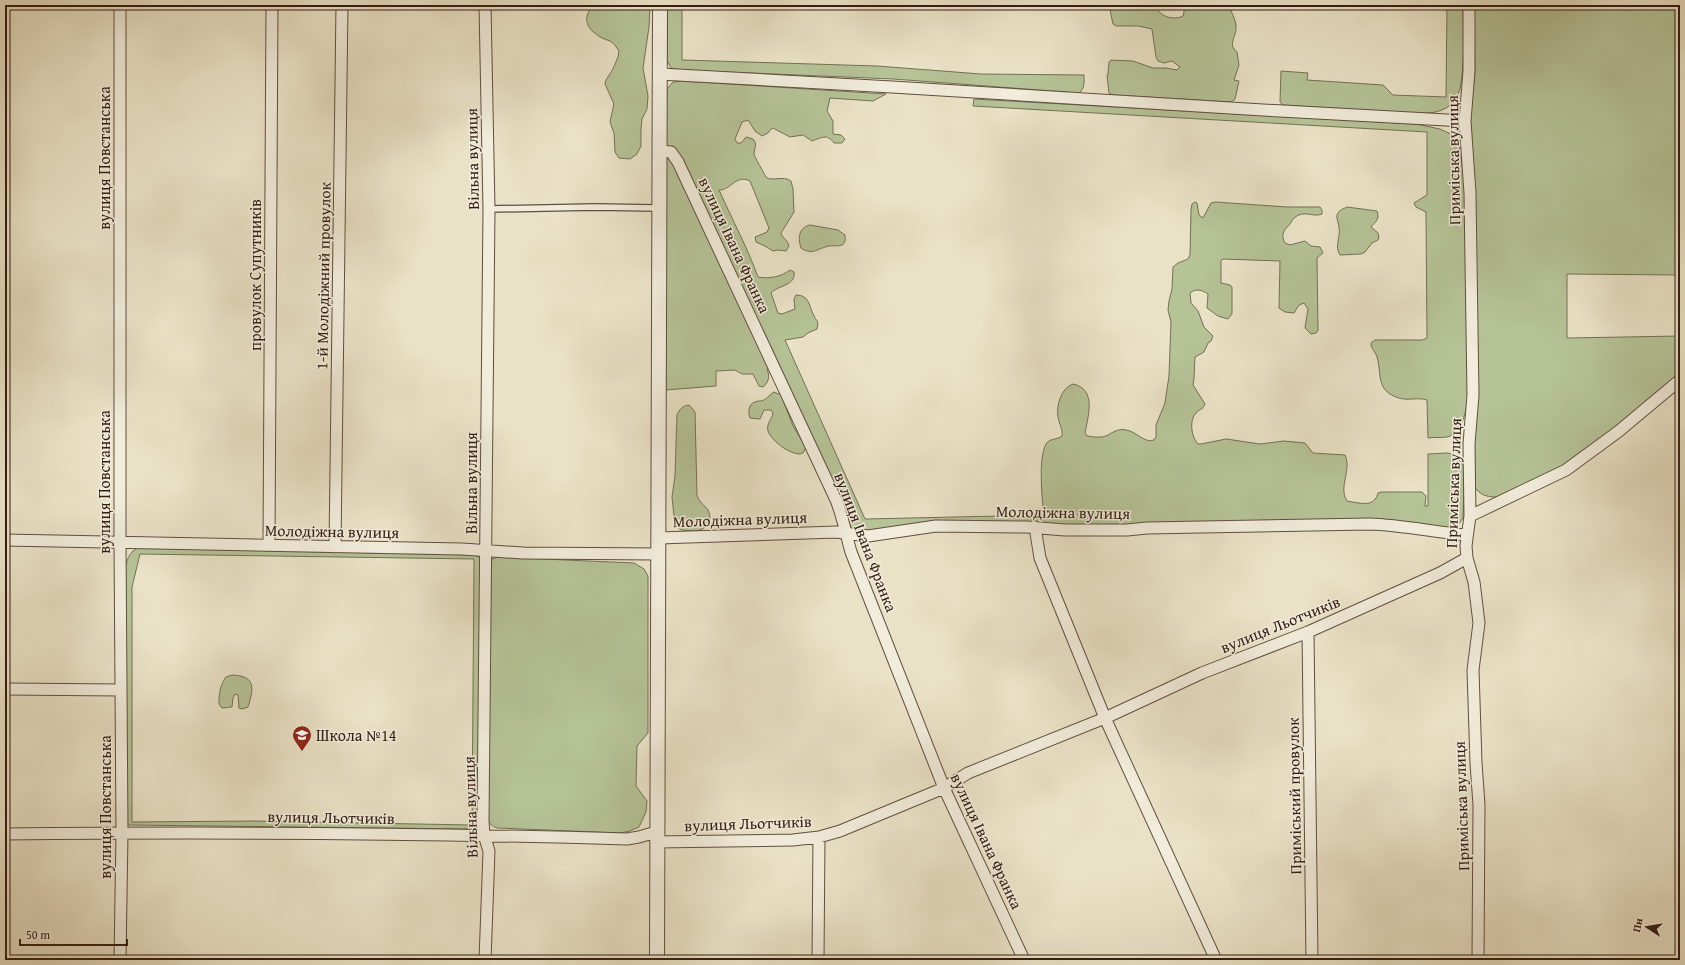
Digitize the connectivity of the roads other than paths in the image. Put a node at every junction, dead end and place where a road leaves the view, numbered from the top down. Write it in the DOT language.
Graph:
graph roads {
  1 [pos="120,5"];
  2 [pos="272,5"];
  3 [pos="342,5"];
  4 [pos="484,5"];
  5 [pos="660,5"];
  6 [pos="1469,5"];
  7 [pos="660,74"];
  8 [pos="1465,121"];
  9 [pos="659,151"];
  10 [pos="659,208"];
  11 [pos="489,209"];
  12 [pos="1680,380"];
  13 [pos="1470,516"];
  14 [pos="1035,527"];
  15 [pos="846,534"];
  16 [pos="1467,535"];
  17 [pos="659,538"];
  18 [pos="5,540"];
  19 [pos="120,543"];
  20 [pos="269,545"];
  21 [pos="335,547"];
  22 [pos="486,550"];
  23 [pos="659,554"];
  24 [pos="1466,558"];
  25 [pos="1308,632"];
  26 [pos="5,689"];
  27 [pos="120,690"];
  28 [pos="1105,718"];
  29 [pos="944,788"];
  30 [pos="122,833"];
  31 [pos="5,834"];
  32 [pos="484,835"];
  33 [pos="656,837"];
  34 [pos="819,837"];
  35 [pos="120,960"];
  36 [pos="484,960"];
  37 [pos="657,960"];
  38 [pos="818,960"];
  39 [pos="1024,960"];
  40 [pos="1216,960"];
  41 [pos="1312,960"];
  42 [pos="1478,960"];
  1 -- 19 [label="street, вулиця Повстанська"];
  2 -- 20 [label="street, провулок Супутників"];
  3 -- 21 [label="street, 1-й Молодіжний провулок"];
  4 -- 11 [label="street, Вільна вулиця"];
  5 -- 7 [label="street"];
  6 -- 8 [label="street, Приміська вулиця"];
  7 -- 8 [label="street"];
  7 -- 9 [label="street"];
  8 -- 13 [label="street, Приміська вулиця"];
  9 -- 10 [label="street"];
  9 -- 15 [label="street, вулиця Івана Франка"];
  10 -- 11 [label="lane"];
  10 -- 17 [label="street"];
  11 -- 22 [label="street, Вільна вулиця"];
  12 -- 13 [label="street"];
  13 -- 16 [label="street, Приміська вулиця"];
  14 -- 15 [label="street, Молодіжна вулиця"];
  14 -- 16 [label="street, Молодіжна вулиця"];
  14 -- 28 [label="street"];
  15 -- 17 [label="street, Молодіжна вулиця"];
  15 -- 29 [label="street, вулиця Івана Франка"];
  16 -- 24 [label="street, Приміська вулиця"];
  17 -- 23 [label="street"];
  18 -- 19 [label="street, Молодіжна вулиця"];
  19 -- 20 [label="street, Молодіжна вулиця"];
  19 -- 27 [label="street, вулиця Повстанська"];
  20 -- 21 [label="street, Молодіжна вулиця"];
  21 -- 22 [label="street, Молодіжна вулиця"];
  22 -- 23 [label="street, Молодіжна вулиця"];
  22 -- 32 [label="street, Вільна вулиця"];
  23 -- 33 [label="street"];
  24 -- 25 [label="street, вулиця Льотчиків"];
  24 -- 42 [label="street, Приміська вулиця"];
  25 -- 28 [label="street, вулиця Льотчиків"];
  25 -- 41 [label="street, Приміський провулок"];
  26 -- 27 [label="street"];
  27 -- 30 [label="street, вулиця Повстанська"];
  28 -- 29 [label="street, вулиця Льотчиків"];
  28 -- 40 [label="street"];
  29 -- 34 [label="street, вулиця Льотчиків"];
  29 -- 39 [label="street, вулиця Івана Франка"];
  30 -- 31 [label="street, вулиця Льотчиків"];
  30 -- 32 [label="street, вулиця Льотчиків"];
  30 -- 35 [label="street, вулиця Повстанська"];
  32 -- 33 [label="street, вулиця Льотчиків"];
  32 -- 36 [label="street, Вільна вулиця"];
  33 -- 34 [label="street, вулиця Льотчиків"];
  33 -- 37 [label="street"];
  34 -- 38 [label="street"];
}
